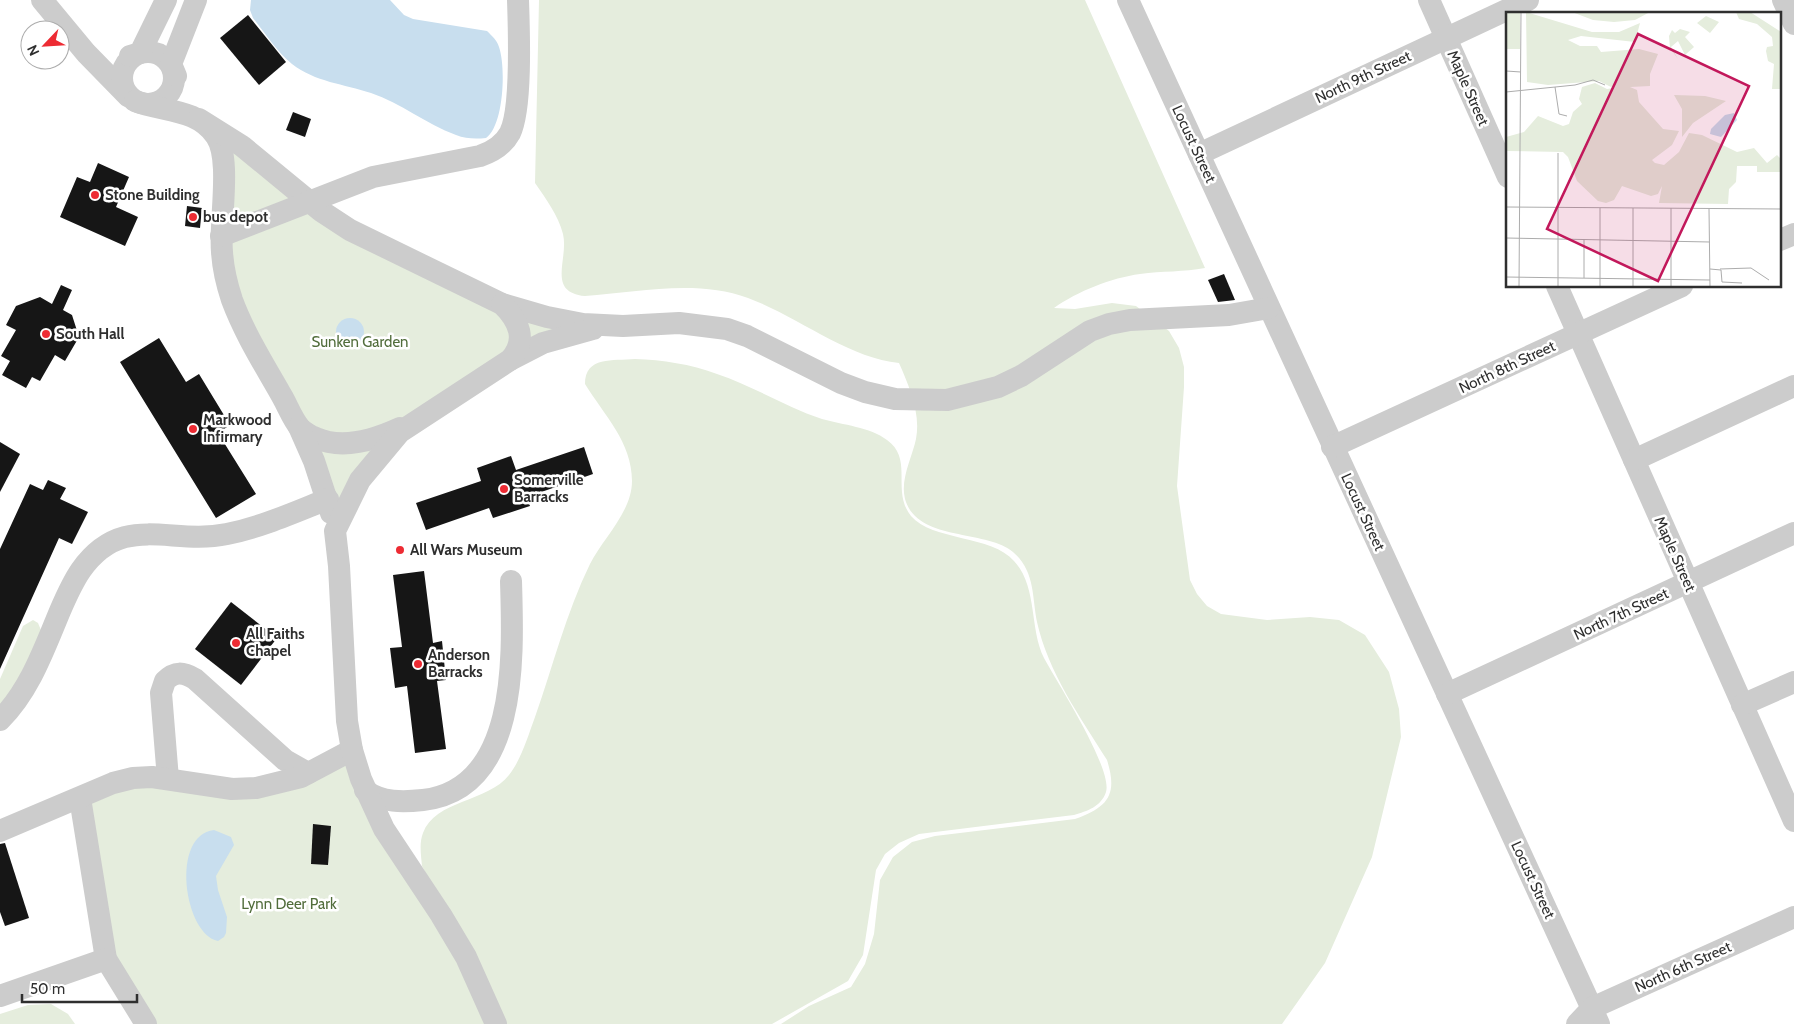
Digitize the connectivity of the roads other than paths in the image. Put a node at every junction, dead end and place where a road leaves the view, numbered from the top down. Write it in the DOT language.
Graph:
graph roads {
  1 [pos="42,0"];
  2 [pos="166,0"];
  3 [pos="196,0"];
  4 [pos="518,0"];
  5 [pos="1429,0"];
  6 [pos="1528,0"];
  7 [pos="1784,0"];
  8 [pos="1135,2"];
  9 [pos="1794,24"];
  10 [pos="1446,38"];
  11 [pos="86,53"];
  12 [pos="140,53"];
  13 [pos="171,64"];
  14 [pos="132,98"];
  15 [pos="194,117"];
  16 [pos="1199,154"];
  17 [pos="1506,172"];
  18 [pos="309,202"];
  19 [pos="1794,234"];
  20 [pos="221,236"];
  21 [pos="1782,239"];
  22 [pos="1558,288"];
  23 [pos="1678,288"];
  24 [pos="502,304"];
  25 [pos="1269,308"];
  26 [pos="623,326"];
  27 [pos="1578,335"];
  28 [pos="510,360"];
  29 [pos="1794,386"];
  30 [pos="413,421"];
  31 [pos="299,427"];
  32 [pos="1332,447"];
  33 [pos="1634,460"];
  34 [pos="328,499"];
  35 [pos="335,531"];
  36 [pos="1794,533"];
  37 [pos="511,581"];
  38 [pos="1688,583"];
  39 [pos="1794,682"];
  40 [pos="1447,694"];
  41 [pos="1742,705"];
  42 [pos="0,720"];
  43 [pos="352,750"];
  44 [pos="308,773"];
  45 [pos="168,779"];
  46 [pos="365,790"];
  47 [pos="80,798"];
  48 [pos="1794,821"];
  49 [pos="0,831"];
  50 [pos="1794,917"];
  51 [pos="106,959"];
  52 [pos="0,996"];
  53 [pos="1589,1019"];
  54 [pos="146,1024"];
  55 [pos="496,1024"];
  1 -- 11 [label="street"];
  2 -- 12 [label="street"];
  3 -- 13 [label="street"];
  4 -- 18 [label="street"];
  5 -- 10 [label="street, Maple Street"];
  6 -- 10 [label="street, North 9th Street"];
  7 -- 9 [label="street"];
  8 -- 16 [label="street, Locust Street"];
  10 -- 16 [label="street, North 9th Street"];
  10 -- 17 [label="street, Maple Street"];
  11 -- 12 [label="street"];
  11 -- 14 [label="street"];
  12 -- 13 [label="street"];
  12 -- 14 [label="street"];
  13 -- 14 [label="street"];
  13 -- 15 [label="street"];
  14 -- 15 [label="street"];
  15 -- 18 [label="street"];
  15 -- 20 [label="street"];
  16 -- 25 [label="street, Locust Street"];
  18 -- 20 [label="street"];
  18 -- 24 [label="street"];
  19 -- 21 [label="street"];
  20 -- 31 [label="street"];
  22 -- 27 [label="street, Maple Street"];
  23 -- 27 [label="street, North 8th Street"];
  24 -- 26 [label="street"];
  24 -- 28 [label="street"];
  25 -- 26 [label="street"];
  25 -- 32 [label="street, Locust Street"];
  26 -- 28 [label="street"];
  27 -- 32 [label="street, North 8th Street"];
  27 -- 33 [label="street, Maple Street"];
  28 -- 30 [label="street"];
  29 -- 33 [label="street"];
  30 -- 31 [label="street"];
  30 -- 35 [label="street"];
  31 -- 34 [label="street"];
  32 -- 40 [label="street, Locust Street"];
  33 -- 38 [label="street, Maple Street"];
  34 -- 35 [label="street"];
  34 -- 42 [label="street"];
  35 -- 43 [label="street"];
  36 -- 38 [label="street, North 7th Street"];
  37 -- 46 [label="street"];
  38 -- 40 [label="street, North 7th Street"];
  38 -- 41 [label="street, Maple Street"];
  39 -- 41 [label="street"];
  40 -- 53 [label="street, Locust Street"];
  41 -- 48 [label="street, Maple Street"];
  43 -- 44 [label="street"];
  43 -- 46 [label="street"];
  44 -- 45 [label="street"];
  44 -- 45 [label="street"];
  45 -- 47 [label="street"];
  46 -- 55 [label="street"];
  47 -- 49 [label="street"];
  47 -- 51 [label="street"];
  50 -- 53 [label="street, North 6th Street"];
  51 -- 52 [label="street"];
  51 -- 54 [label="street"];
}
